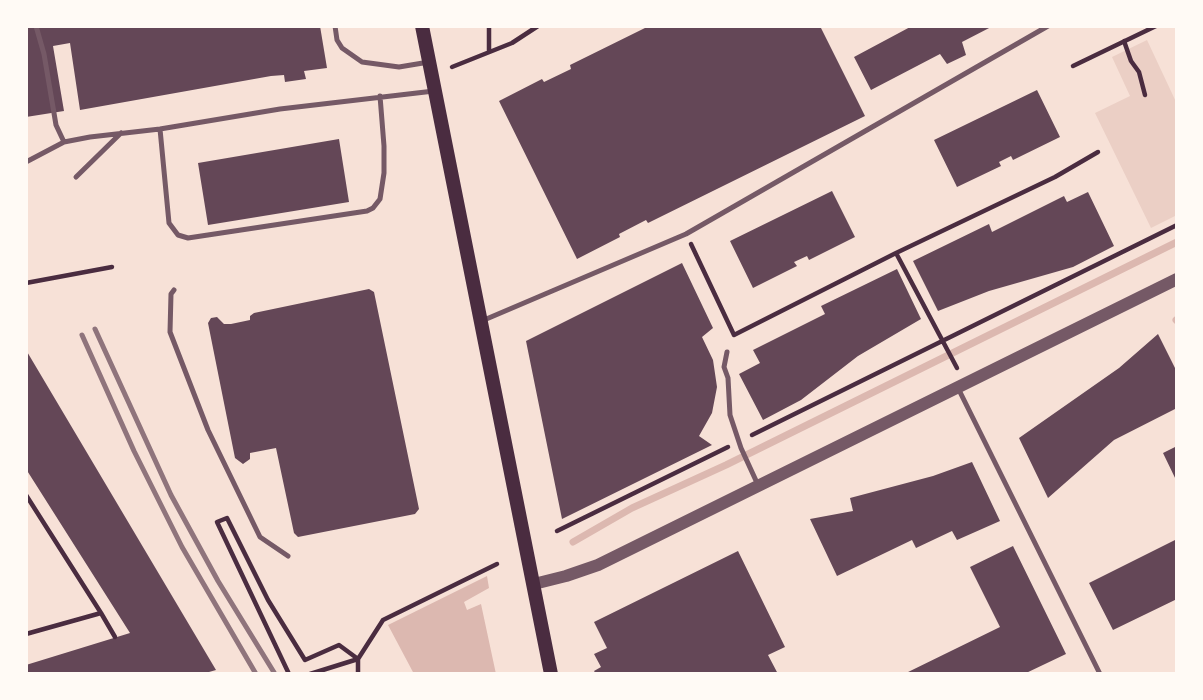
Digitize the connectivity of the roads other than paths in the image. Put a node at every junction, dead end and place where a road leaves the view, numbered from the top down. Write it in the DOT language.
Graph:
graph roads {
  1 [pos="36,26"];
  2 [pos="335,26"];
  3 [pos="422,26"];
  4 [pos="1048,26"];
  5 [pos="429,62"];
  6 [pos="434,91"];
  7 [pos="380,96"];
  8 [pos="160,129"];
  9 [pos="121,133"];
  10 [pos="64,142"];
  11 [pos="26,162"];
  12 [pos="76,177"];
  13 [pos="1177,279"];
  14 [pos="174,290"];
  15 [pos="481,321"];
  16 [pos="727,352"];
  17 [pos="958,388"];
  18 [pos="759,486"];
  19 [pos="288,555"];
  20 [pos="534,584"];
  21 [pos="551,674"];
  22 [pos="1100,674"];
  1 -- 10 [label="lane"];
  2 -- 5 [label="lane"];
  3 -- 5 [label="main road"];
  4 -- 15 [label="lane"];
  5 -- 6 [label="main road"];
  6 -- 7 [label="lane"];
  6 -- 15 [label="main road"];
  7 -- 8 [label="lane"];
  7 -- 8 [label="lane"];
  8 -- 9 [label="lane"];
  9 -- 10 [label="lane"];
  9 -- 12 [label="lane"];
  10 -- 11 [label="lane"];
  13 -- 17 [label="street"];
  14 -- 19 [label="lane"];
  15 -- 20 [label="main road"];
  16 -- 18 [label="lane"];
  17 -- 18 [label="street"];
  17 -- 22 [label="lane"];
  18 -- 20 [label="street"];
  20 -- 21 [label="main road"];
}
